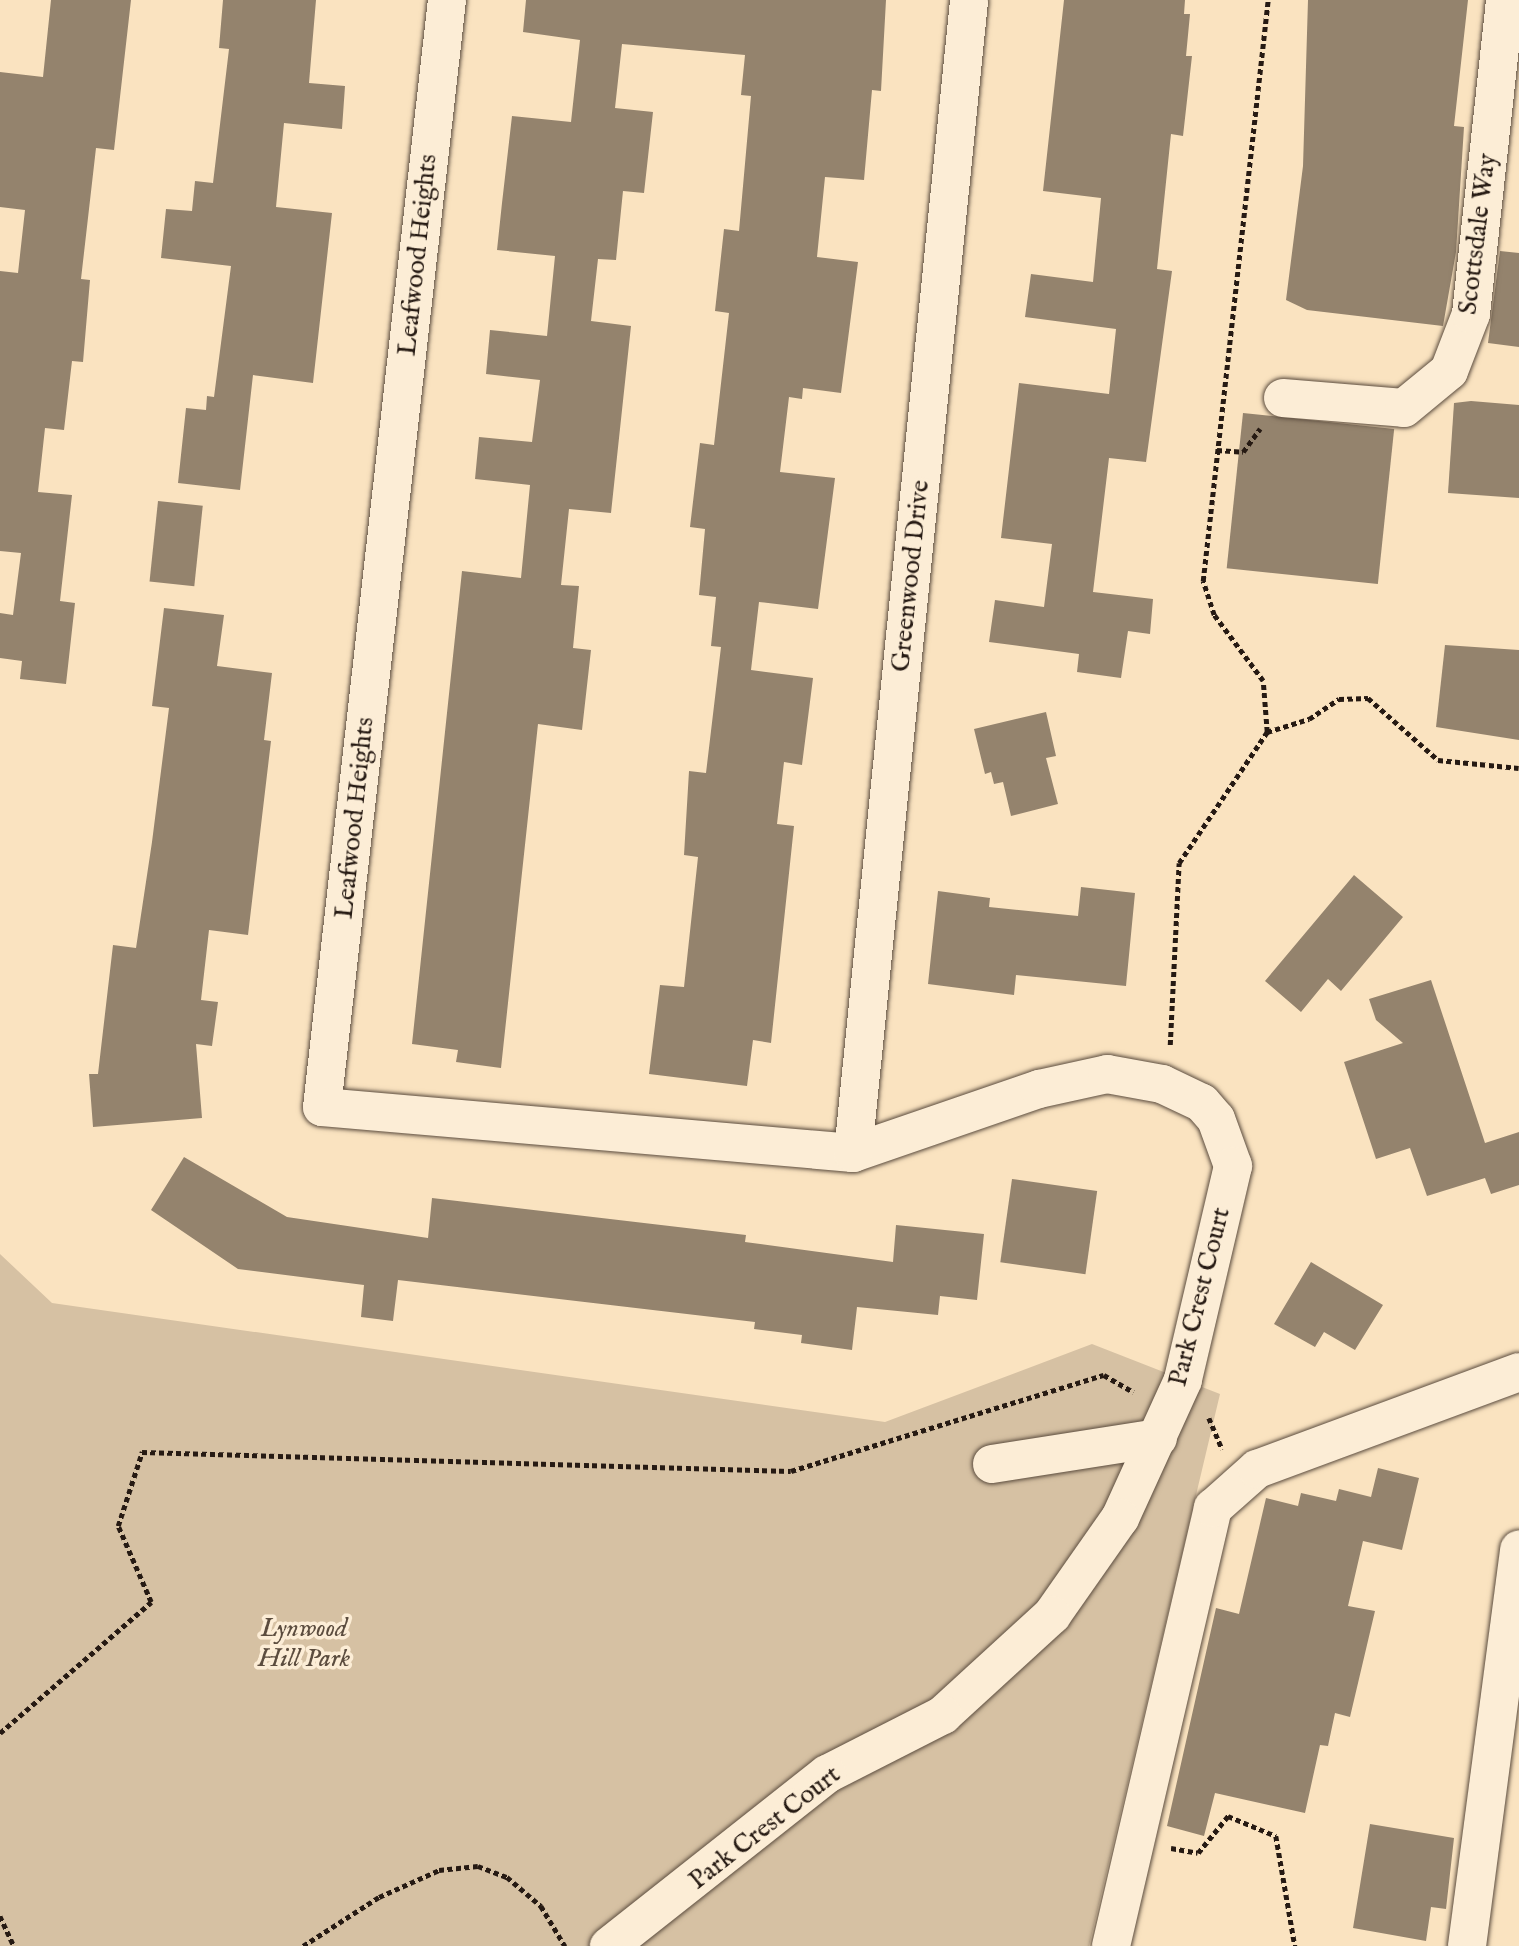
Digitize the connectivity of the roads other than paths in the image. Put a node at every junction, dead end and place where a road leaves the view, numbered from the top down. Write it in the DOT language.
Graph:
graph roads {
  1 [pos="447,0"];
  2 [pos="970,0"];
  3 [pos="1505,0"];
  4 [pos="1283,398"];
  5 [pos="853,1153"];
  6 [pos="1519,1372"];
  7 [pos="1170,1410"];
  8 [pos="992,1464"];
  9 [pos="1519,1549"];
  10 [pos="609,1946"];
  11 [pos="1111,1946"];
  12 [pos="1467,1946"];
  1 -- 5 [label="street, Leafwood Heights"];
  2 -- 5 [label="street, Greenwood Drive"];
  3 -- 4 [label="street, Scottsdale Way"];
  5 -- 7 [label="street, Park Crest Court"];
  6 -- 11 [label="street"];
  7 -- 8 [label="street"];
  7 -- 10 [label="street, Park Crest Court"];
  9 -- 12 [label="street"];
}
